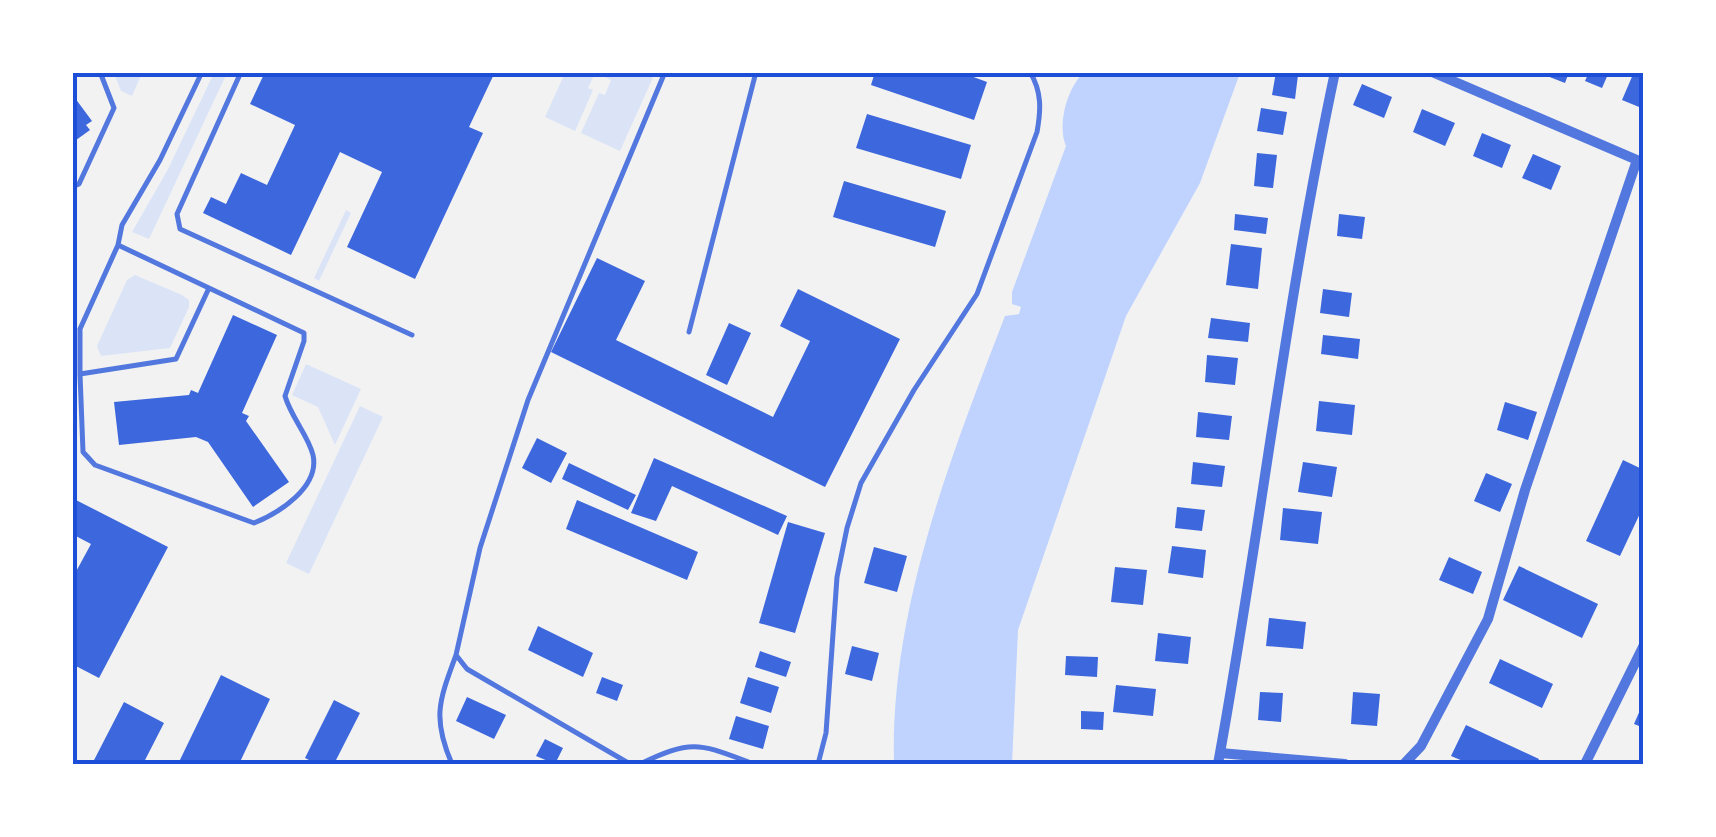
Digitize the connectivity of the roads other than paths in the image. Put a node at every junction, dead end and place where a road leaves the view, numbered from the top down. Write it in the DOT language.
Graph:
graph roads {
  1 [pos="100,72"];
  2 [pos="202,72"];
  3 [pos="241,72"];
  4 [pos="665,72"];
  5 [pos="756,72"];
  6 [pos="1030,72"];
  7 [pos="1335,72"];
  8 [pos="1432,72"];
  9 [pos="1640,162"];
  10 [pos="72,187"];
  11 [pos="118,245"];
  12 [pos="210,287"];
  13 [pos="689,332"];
  14 [pos="412,335"];
  15 [pos="80,374"];
  16 [pos="1644,645"];
  17 [pos="456,655"];
  18 [pos="1219,759"];
  19 [pos="452,764"];
  20 [pos="630,764"];
  21 [pos="640,764"];
  22 [pos="754,764"];
  23 [pos="818,764"];
  24 [pos="1345,764"];
  25 [pos="1405,764"];
  26 [pos="1586,764"];
  1 -- 10 [label="lane"];
  2 -- 11 [label="lane"];
  3 -- 14 [label="lane"];
  4 -- 17 [label="lane"];
  5 -- 13 [label="lane"];
  6 -- 23 [label="lane"];
  7 -- 18 [label="street"];
  8 -- 9 [label="street"];
  9 -- 25 [label="street"];
  11 -- 12 [label="lane"];
  11 -- 15 [label="lane"];
  12 -- 15 [label="lane"];
  12 -- 15 [label="lane"];
  16 -- 26 [label="street"];
  17 -- 19 [label="lane"];
  17 -- 20 [label="lane"];
  18 -- 24 [label="street"];
  21 -- 22 [label="lane"];
}
